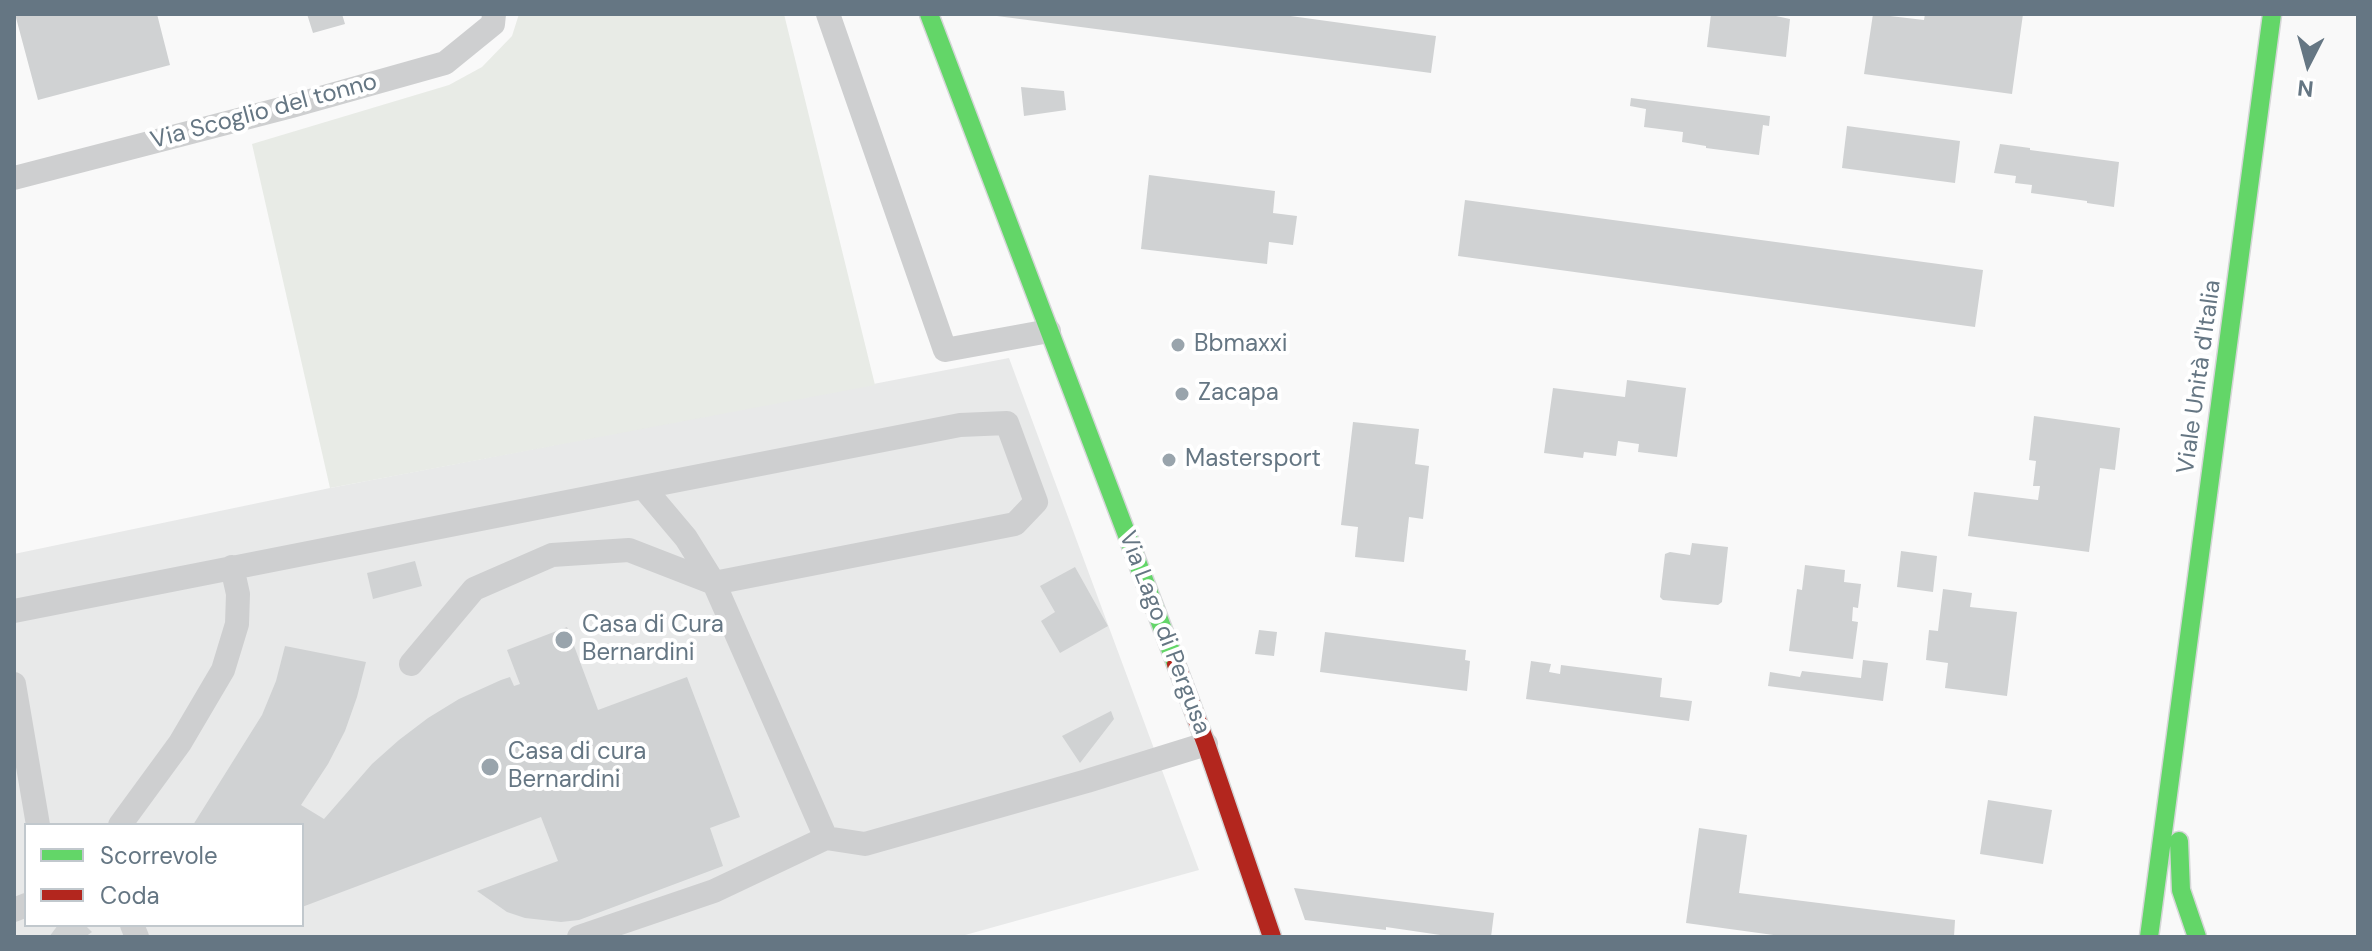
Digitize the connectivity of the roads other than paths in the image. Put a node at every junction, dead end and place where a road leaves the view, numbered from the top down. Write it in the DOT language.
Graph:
graph roads {
  1 [pos="494,14"];
  2 [pos="828,14"];
  3 [pos="929,14"];
  4 [pos="2272,14"];
  5 [pos="14,178"];
  6 [pos="1049,331"];
  7 [pos="643,487"];
  8 [pos="232,567"];
  9 [pos="714,583"];
  10 [pos="14,611"];
  11 [pos="411,664"];
  12 [pos="14,684"];
  13 [pos="1206,744"];
  14 [pos="2175,746"];
  15 [pos="38,823"];
  16 [pos="121,823"];
  17 [pos="826,838"];
  18 [pos="579,937"];
  19 [pos="1272,937"];
  20 [pos="2149,937"];
  21 [pos="2197,937"];
  1 -- 5 [label="lane, Via Scoglio del tonno"];
  2 -- 6 [label="lane"];
  3 -- 6 [label="main road, Via Lago di Pergusa"];
  4 -- 14 [label="main road, Viale Unità d'Italia"];
  6 -- 13 [label="main road, Via Lago di Pergusa"];
  7 -- 8 [label="lane"];
  7 -- 9 [label="lane"];
  7 -- 9 [label="lane"];
  8 -- 10 [label="lane"];
  8 -- 16 [label="lane"];
  9 -- 11 [label="lane"];
  9 -- 17 [label="lane"];
  12 -- 15 [label="lane"];
  13 -- 17 [label="lane"];
  13 -- 19 [label="main road, Via Lago di Pergusa"];
  14 -- 20 [label="main road"];
  14 -- 21 [label="main road"];
  17 -- 18 [label="lane"];
}
